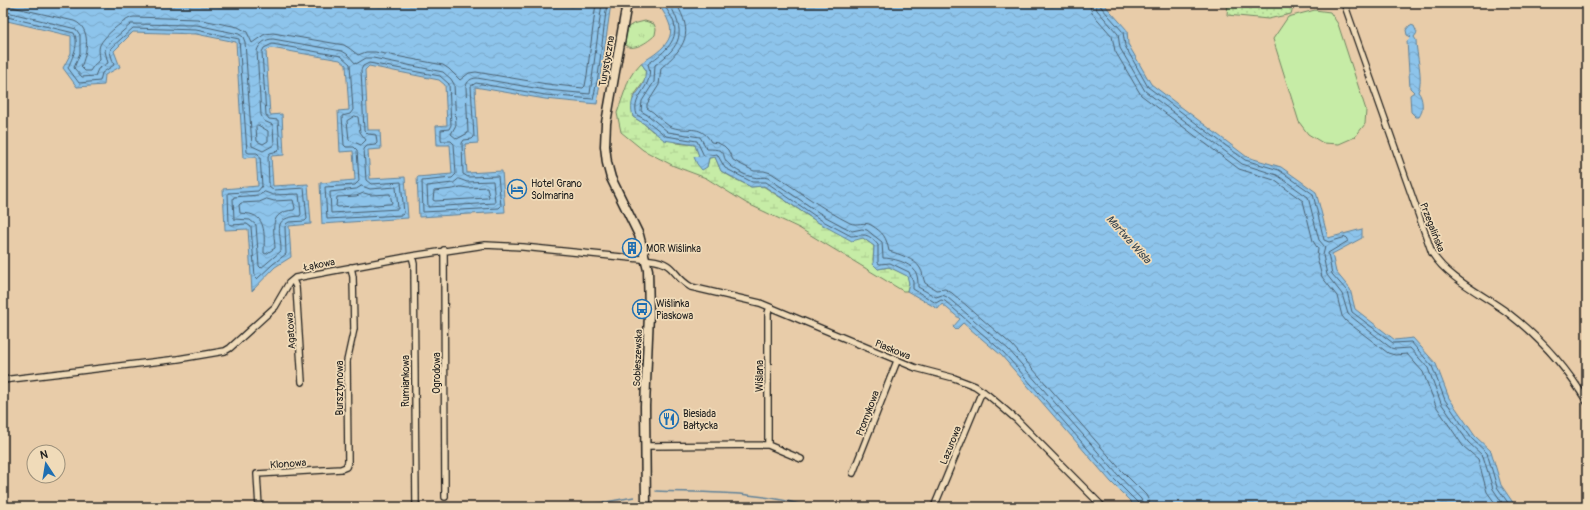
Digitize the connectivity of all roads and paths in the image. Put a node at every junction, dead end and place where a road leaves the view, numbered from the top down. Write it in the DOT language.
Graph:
graph roads {
  1 [pos="627,3"];
  2 [pos="1344,3"];
  3 [pos="606,123"];
  4 [pos="444,250"];
  5 [pos="412,256"];
  6 [pos="646,260"];
  7 [pos="351,267"];
  8 [pos="293,280"];
  9 [pos="770,308"];
  10 [pos="897,360"];
  11 [pos="3,380"];
  12 [pos="302,382"];
  13 [pos="984,392"];
  14 [pos="1587,402"];
  15 [pos="768,445"];
  16 [pos="646,446"];
  17 [pos="801,459"];
  18 [pos="348,462"];
  19 [pos="853,473"];
  20 [pos="445,497"];
  21 [pos="259,507"];
  22 [pos="416,507"];
  23 [pos="646,507"];
  24 [pos="934,507"];
  25 [pos="1103,507"];
  1 -- 3 [label="main road, Turystyczna"];
  2 -- 14 [label="street, Przegalińska"];
  3 -- 6 [label="main road, Sobieszewska"];
  4 -- 5 [label="street, Łąkowa"];
  4 -- 6 [label="street, Łąkowa"];
  4 -- 20 [label="street, Ogrodowa"];
  5 -- 7 [label="street, Łąkowa"];
  5 -- 22 [label="street, Rumiankowa"];
  6 -- 9 [label="street, Piaskowa"];
  6 -- 16 [label="main road, Sobieszewska"];
  7 -- 8 [label="street, Łąkowa"];
  7 -- 18 [label="street, Bursztynowa"];
  8 -- 11 [label="street, Łąkowa"];
  8 -- 12 [label="street, Agatowa"];
  9 -- 10 [label="street, Piaskowa"];
  9 -- 15 [label="street, Wiślana"];
  10 -- 13 [label="street, Piaskowa"];
  10 -- 19 [label="street, Promykowa"];
  13 -- 24 [label="street, Lazurowa"];
  13 -- 25 [label="street, Piaskowa"];
  15 -- 16 [label="street"];
  15 -- 17 [label="street"];
  16 -- 23 [label="main road, Sobieszewska"];
  18 -- 21 [label="street, Klonowa"];
}
